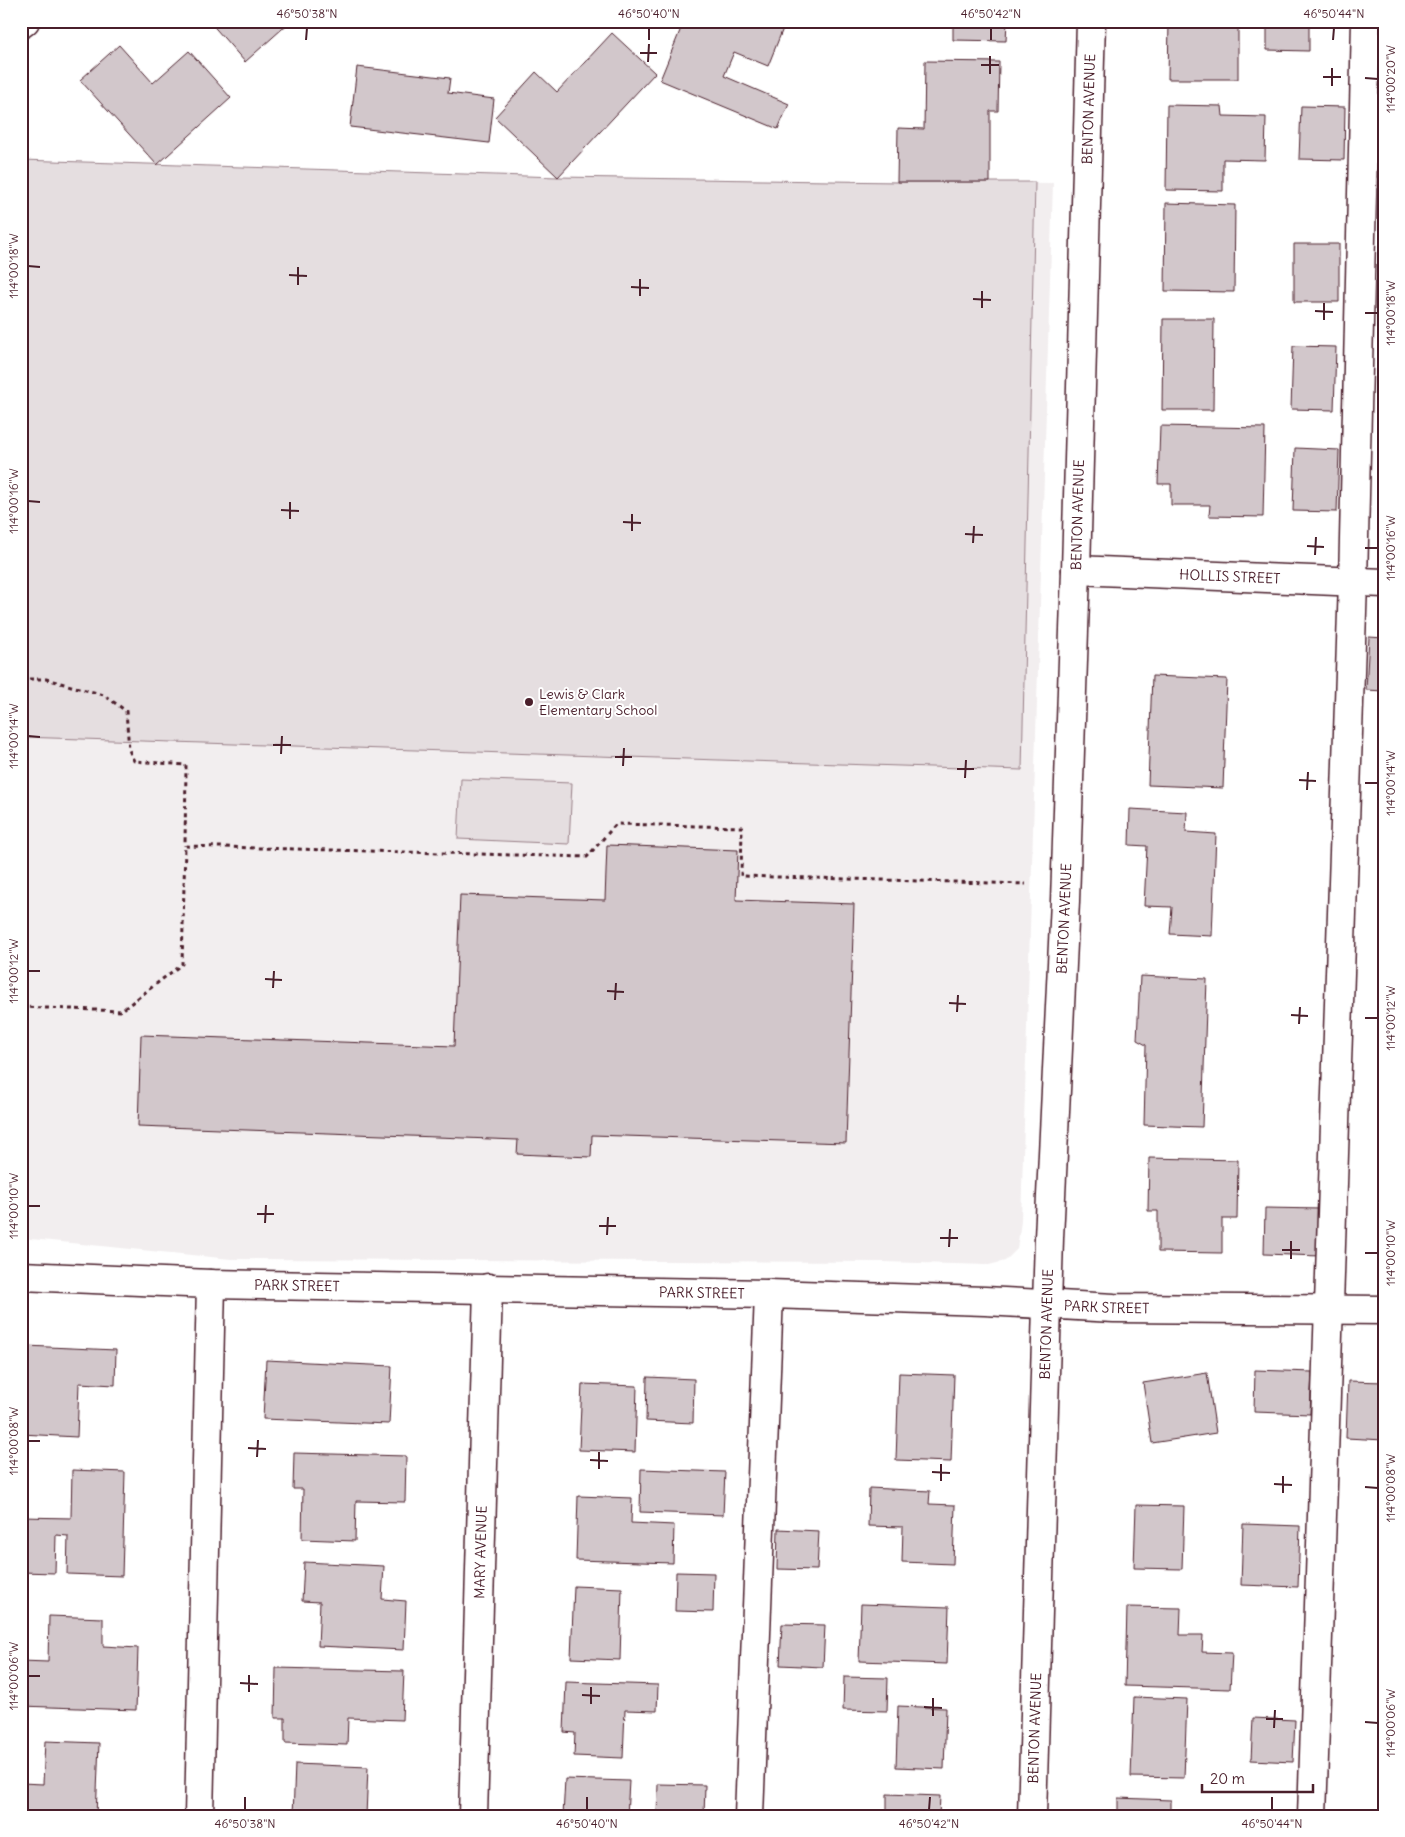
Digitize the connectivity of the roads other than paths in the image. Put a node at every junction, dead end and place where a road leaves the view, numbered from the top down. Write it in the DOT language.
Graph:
graph roads {
  1 [pos="25,21"];
  2 [pos="1091,21"];
  3 [pos="1366,21"];
  4 [pos="21,24"];
  5 [pos="1076,570"];
  6 [pos="1353,582"];
  7 [pos="1384,583"];
  8 [pos="21,1276"];
  9 [pos="211,1284"];
  10 [pos="488,1288"];
  11 [pos="769,1294"];
  12 [pos="1048,1305"];
  13 [pos="1329,1309"];
  14 [pos="1384,1310"];
  15 [pos="199,1816"];
  16 [pos="473,1816"];
  17 [pos="750,1816"];
  18 [pos="1032,1816"];
  19 [pos="1312,1816"];
  1 -- 4 [label="street"];
  2 -- 5 [label="street, BENTON AVENUE"];
  3 -- 6 [label="street"];
  5 -- 6 [label="street, HOLLIS STREET"];
  5 -- 12 [label="street, BENTON AVENUE"];
  6 -- 7 [label="street, HOLLIS STREET"];
  6 -- 13 [label="street"];
  8 -- 9 [label="street, PARK STREET"];
  9 -- 10 [label="street, PARK STREET"];
  9 -- 15 [label="street"];
  10 -- 11 [label="street, PARK STREET"];
  10 -- 16 [label="street, MARY AVENUE"];
  11 -- 12 [label="street, PARK STREET"];
  11 -- 17 [label="street"];
  12 -- 13 [label="street, PARK STREET"];
  12 -- 18 [label="street, BENTON AVENUE"];
  13 -- 14 [label="street, PARK STREET"];
  13 -- 19 [label="street"];
}
